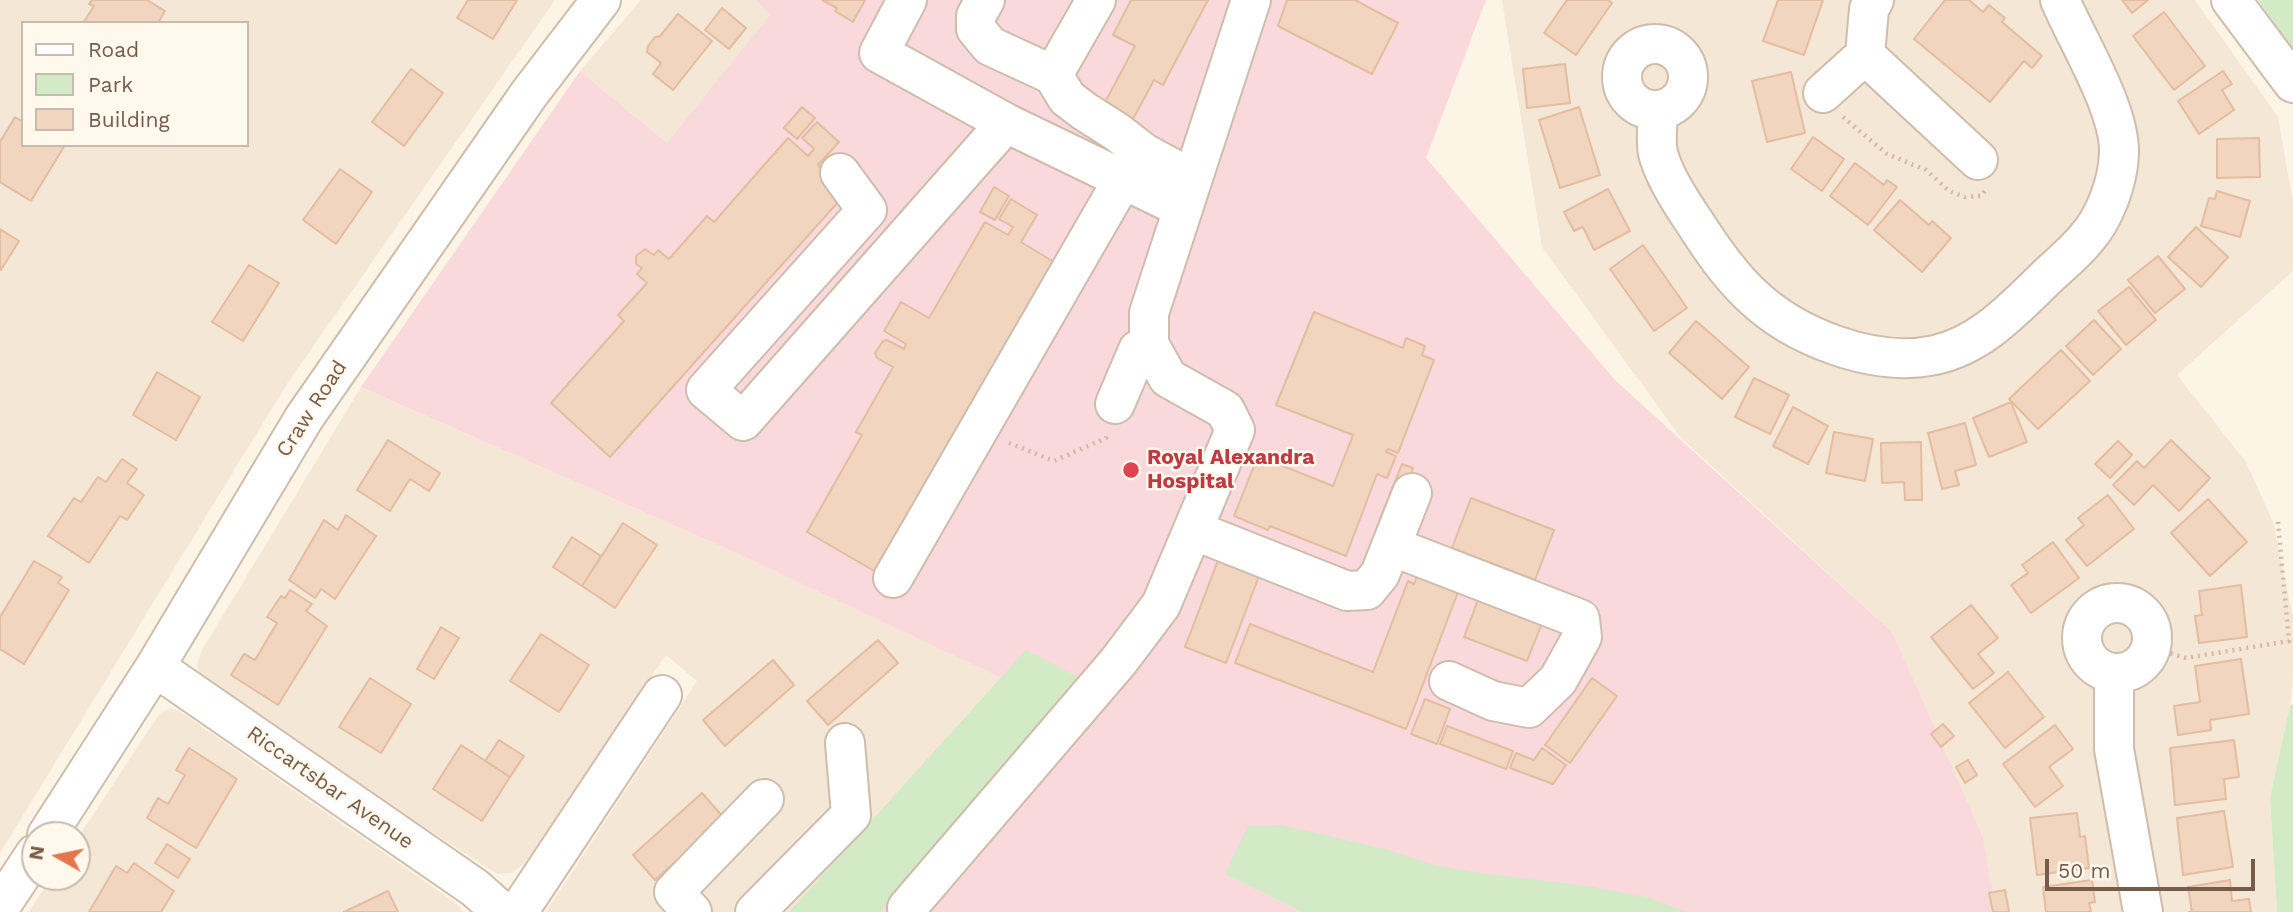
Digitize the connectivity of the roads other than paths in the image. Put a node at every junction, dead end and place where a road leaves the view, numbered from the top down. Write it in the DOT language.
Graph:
graph roads {
  1 [pos="601,0"];
  2 [pos="907,0"];
  3 [pos="985,0"];
  4 [pos="1096,0"];
  5 [pos="1251,0"];
  6 [pos="1874,0"];
  7 [pos="2060,0"];
  8 [pos="2231,0"];
  9 [pos="1865,55"];
  10 [pos="1053,75"];
  11 [pos="2293,83"];
  12 [pos="1823,93"];
  13 [pos="1658,110"];
  14 [pos="1006,123"];
  15 [pos="1978,160"];
  16 [pos="841,173"];
  17 [pos="1122,181"];
  18 [pos="1187,193"];
  19 [pos="1149,344"];
  20 [pos="1115,404"];
  21 [pos="1412,493"];
  22 [pos="1193,530"];
  23 [pos="1391,546"];
  24 [pos="893,578"];
  25 [pos="155,667"];
  26 [pos="2114,673"];
  27 [pos="1449,681"];
  28 [pos="662,695"];
  29 [pos="845,743"];
  30 [pos="764,799"];
  31 [pos="56,821"];
  32 [pos="21,875"];
  33 [pos="0,907"];
  34 [pos="908,911"];
  35 [pos="502,912"];
  36 [pos="518,912"];
  37 [pos="692,912"];
  38 [pos="755,912"];
  39 [pos="2143,912"];
  1 -- 25 [label="street, Craw Road"];
  2 -- 14 [label="street"];
  3 -- 10 [label="street"];
  4 -- 10 [label="street"];
  5 -- 18 [label="street"];
  6 -- 9 [label="street"];
  7 -- 13 [label="street"];
  8 -- 11 [label="street"];
  9 -- 12 [label="street"];
  9 -- 15 [label="street"];
  10 -- 18 [label="street"];
  14 -- 16 [label="street"];
  14 -- 17 [label="street"];
  17 -- 18 [label="street"];
  17 -- 24 [label="street"];
  18 -- 19 [label="street"];
  19 -- 20 [label="street"];
  19 -- 22 [label="street"];
  21 -- 23 [label="street"];
  22 -- 23 [label="street"];
  22 -- 34 [label="street"];
  23 -- 27 [label="street"];
  25 -- 31 [label="street, Craw Road"];
  25 -- 35 [label="street, Riccartsbar Avenue"];
  26 -- 26 [label="street"];
  26 -- 39 [label="street"];
  28 -- 36 [label="street"];
  29 -- 38 [label="street"];
  30 -- 37 [label="street"];
  32 -- 33 [label="street"];
}
